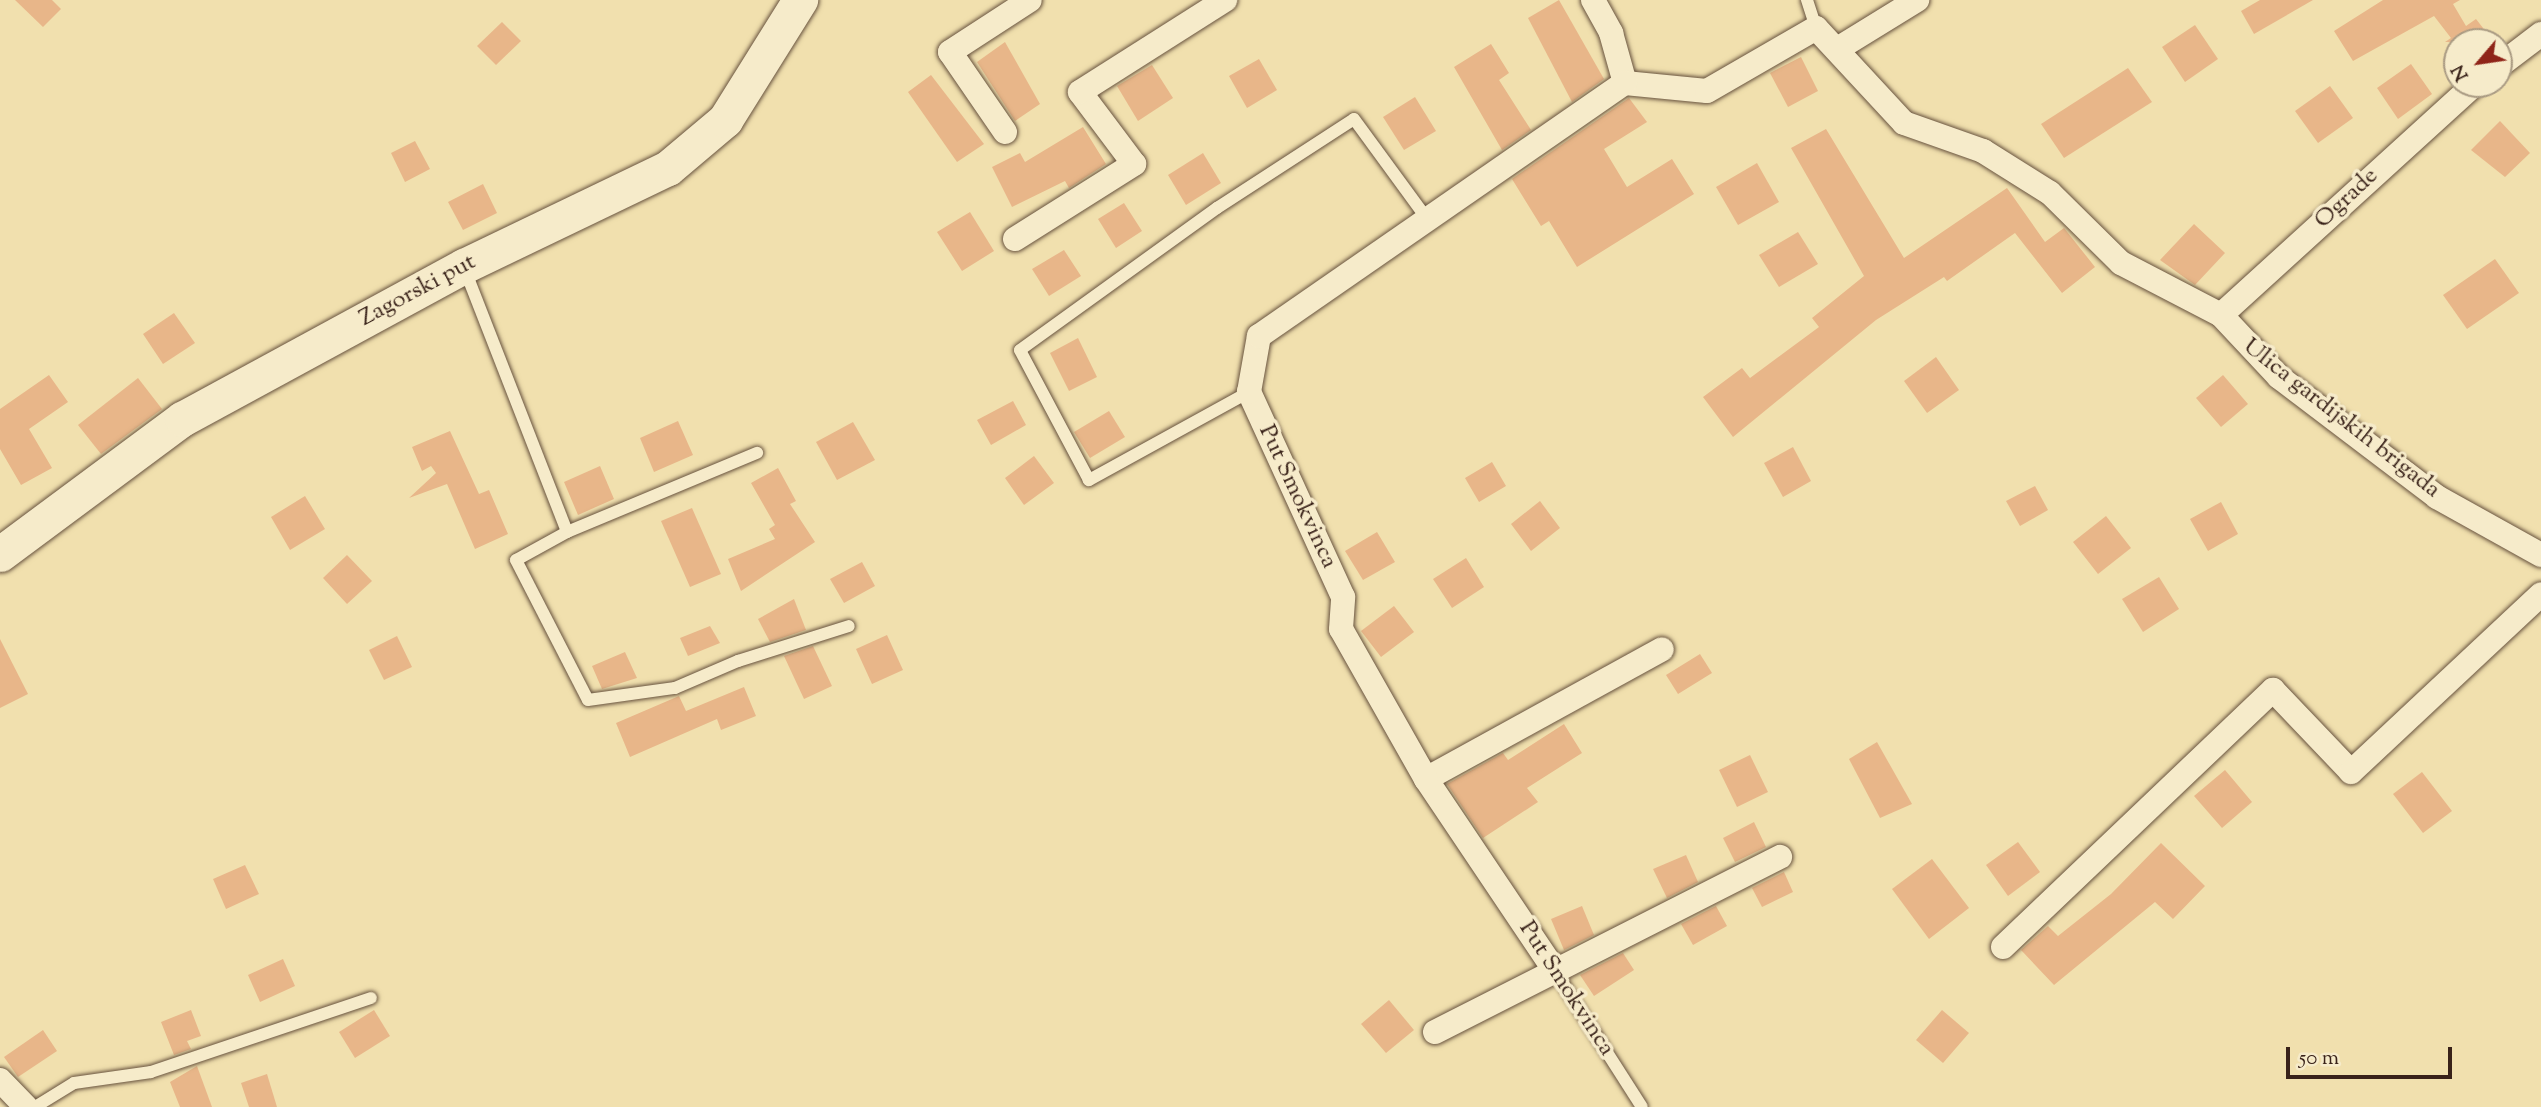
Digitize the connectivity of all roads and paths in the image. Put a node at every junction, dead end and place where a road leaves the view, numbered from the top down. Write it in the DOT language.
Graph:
graph roads {
  1 [pos="800,0"];
  2 [pos="1030,0"];
  3 [pos="1225,0"];
  4 [pos="1593,0"];
  5 [pos="1807,0"];
  6 [pos="1917,0"];
  7 [pos="1816,28"];
  8 [pos="2541,34"];
  9 [pos="1839,48"];
  10 [pos="2513,55"];
  11 [pos="1625,83"];
  12 [pos="2460,98"];
  13 [pos="1004,132"];
  14 [pos="1428,220"];
  15 [pos="1015,239"];
  16 [pos="464,266"];
  17 [pos="2221,315"];
  18 [pos="1249,392"];
  19 [pos="757,453"];
  20 [pos="567,532"];
  21 [pos="0,554"];
  22 [pos="2541,555"];
  23 [pos="2541,594"];
  24 [pos="849,626"];
  25 [pos="1662,649"];
  26 [pos="1426,779"];
  27 [pos="1780,857"];
  28 [pos="2003,947"];
  29 [pos="1555,971"];
  30 [pos="371,998"];
  31 [pos="1435,1032"];
  32 [pos="0,1080"];
  33 [pos="26,1107"];
  34 [pos="35,1107"];
  35 [pos="1642,1107"];
  1 -- 16 [label="main road, Zagorski put"];
  2 -- 13 [label="street"];
  3 -- 15 [label="street"];
  4 -- 11 [label="street"];
  5 -- 7 [label="lane"];
  6 -- 9 [label="street"];
  7 -- 9 [label="street, Ulica gardijskih brigada"];
  7 -- 11 [label="street"];
  8 -- 10 [label="street"];
  9 -- 17 [label="street, Ulica gardijskih brigada"];
  11 -- 14 [label="street"];
  12 -- 17 [label="street, Ograde"];
  14 -- 18 [label="street"];
  14 -- 18 [label="lane"];
  16 -- 20 [label="lane"];
  16 -- 21 [label="main road, Zagorski put"];
  17 -- 22 [label="street, Ulica gardijskih brigada"];
  18 -- 26 [label="street, Put Smokvinca"];
  19 -- 20 [label="lane"];
  20 -- 24 [label="lane"];
  23 -- 28 [label="street"];
  25 -- 26 [label="street"];
  26 -- 29 [label="street, Put Smokvinca"];
  27 -- 29 [label="street"];
  29 -- 31 [label="street"];
  29 -- 35 [label="lane, Put Smokvinca"];
  30 -- 34 [label="lane"];
  32 -- 33 [label="street"];
}
